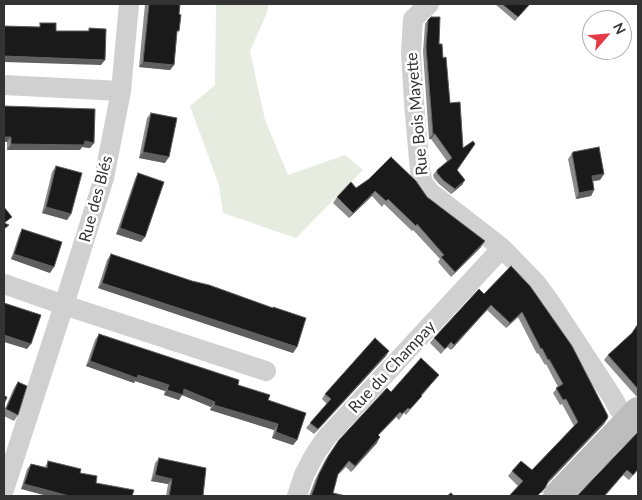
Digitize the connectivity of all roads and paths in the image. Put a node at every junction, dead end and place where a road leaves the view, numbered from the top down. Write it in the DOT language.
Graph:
graph roads {
  1 [pos="129,4"];
  2 [pos="429,4"];
  3 [pos="4,85"];
  4 [pos="121,91"];
  5 [pos="502,248"];
  6 [pos="4,284"];
  7 [pos="64,305"];
  8 [pos="266,371"];
  9 [pos="633,416"];
  10 [pos="4,490"];
  11 [pos="297,496"];
  12 [pos="557,496"];
  1 -- 4 [label="street, Rue des Blés"];
  2 -- 5 [label="street, Rue Bois Mayette"];
  3 -- 4 [label="street"];
  4 -- 7 [label="street, Rue des Blés"];
  5 -- 9 [label="street, Rue Bois Mayette"];
  5 -- 11 [label="street, Rue du Champay"];
  6 -- 7 [label="street"];
  7 -- 8 [label="street"];
  7 -- 10 [label="street, Rue des Blés"];
  9 -- 12 [label="street"];
}
